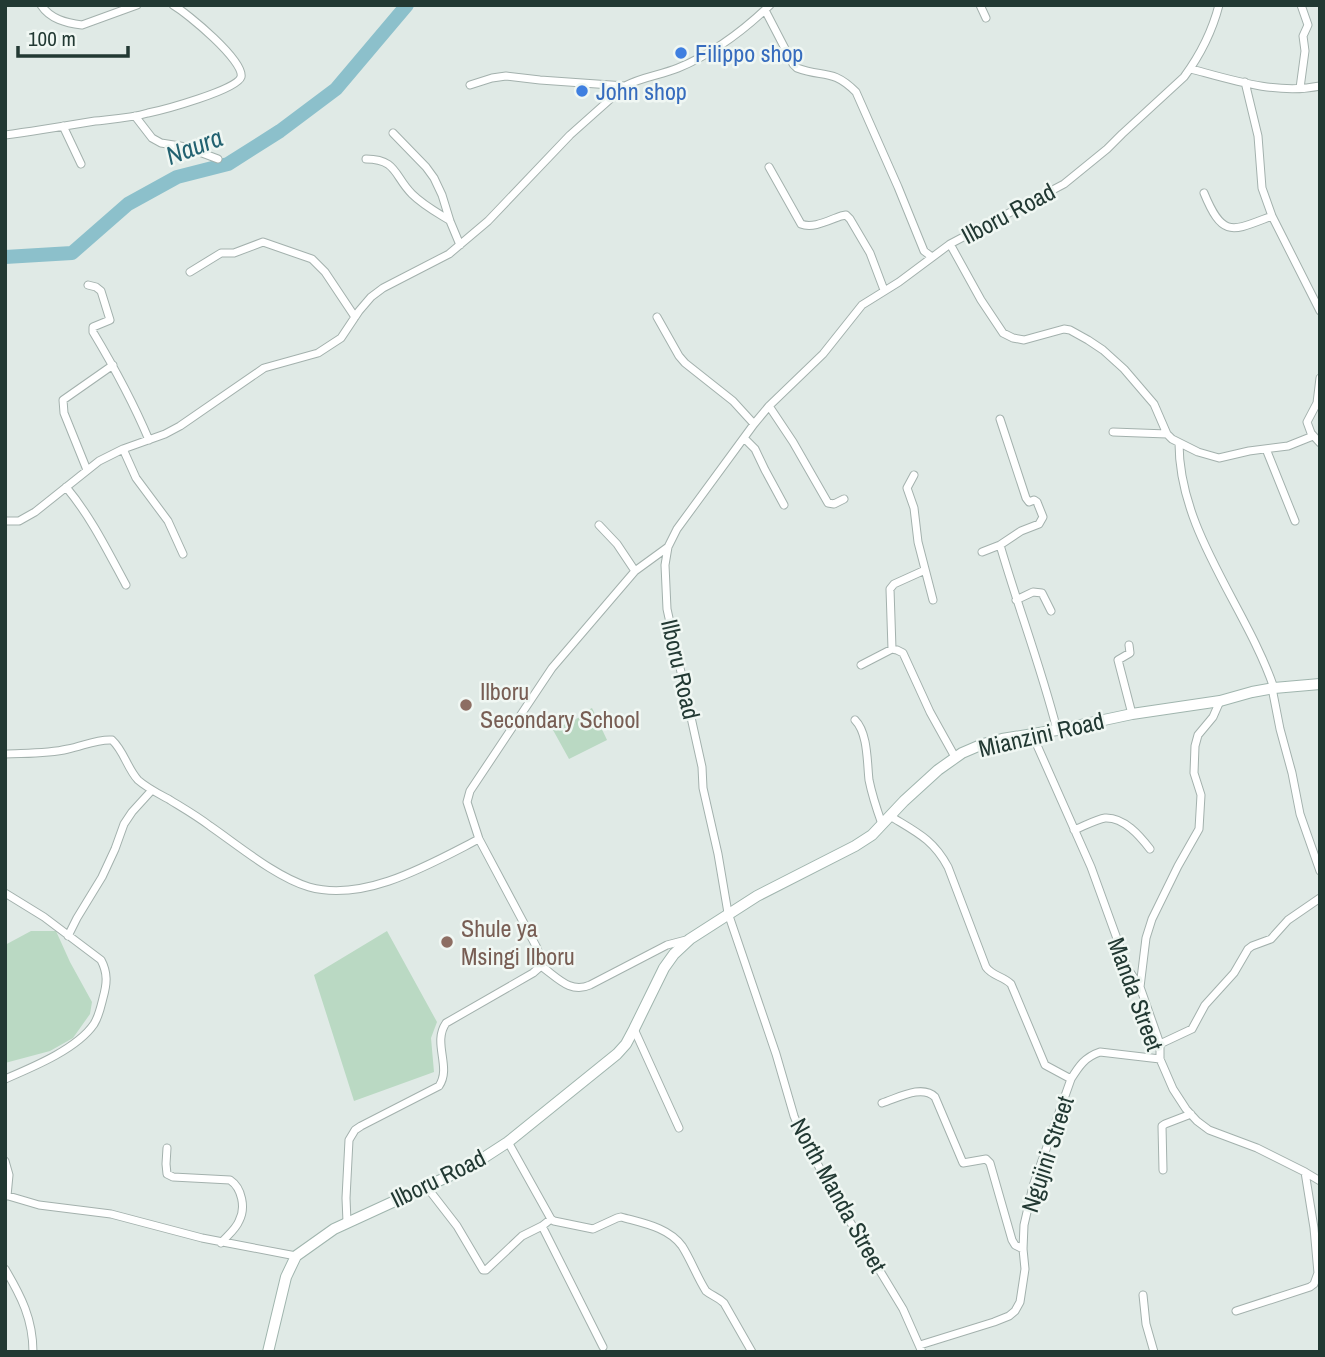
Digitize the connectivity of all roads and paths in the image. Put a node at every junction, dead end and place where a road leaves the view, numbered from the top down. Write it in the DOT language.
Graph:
graph roads {
  1 [pos="41,5"];
  2 [pos="137,5"];
  3 [pos="173,5"];
  4 [pos="980,5"];
  5 [pos="1219,5"];
  6 [pos="1301,5"];
  7 [pos="767,7"];
  8 [pos="986,18"];
  9 [pos="1191,69"];
  10 [pos="1245,82"];
  11 [pos="470,86"];
  12 [pos="625,86"];
  13 [pos="1320,86"];
  14 [pos="1300,88"];
  15 [pos="135,116"];
  16 [pos="63,126"];
  17 [pos="393,134"];
  18 [pos="5,135"];
  19 [pos="218,159"];
  20 [pos="366,159"];
  21 [pos="81,164"];
  22 [pos="769,167"];
  23 [pos="1204,193"];
  24 [pos="1272,216"];
  25 [pos="450,221"];
  26 [pos="950,244"];
  27 [pos="460,245"];
  28 [pos="932,257"];
  29 [pos="190,272"];
  30 [pos="88,285"];
  31 [pos="884,290"];
  32 [pos="1320,311"];
  33 [pos="355,317"];
  34 [pos="657,317"];
  35 [pos="113,365"];
  36 [pos="1320,378"];
  37 [pos="769,406"];
  38 [pos="1000,419"];
  39 [pos="754,424"];
  40 [pos="1114,432"];
  41 [pos="1167,434"];
  42 [pos="1313,436"];
  43 [pos="745,439"];
  44 [pos="149,440"];
  45 [pos="1178,443"];
  46 [pos="1320,443"];
  47 [pos="123,449"];
  48 [pos="1266,449"];
  49 [pos="87,470"];
  50 [pos="914,475"];
  51 [pos="66,487"];
  52 [pos="844,499"];
  53 [pos="784,505"];
  54 [pos="5,521"];
  55 [pos="1294,521"];
  56 [pos="599,525"];
  57 [pos="1000,545"];
  58 [pos="668,548"];
  59 [pos="982,552"];
  60 [pos="183,554"];
  61 [pos="635,570"];
  62 [pos="925,570"];
  63 [pos="126,584"];
  64 [pos="933,600"];
  65 [pos="1016,600"];
  66 [pos="1051,611"];
  67 [pos="1129,645"];
  68 [pos="892,649"];
  69 [pos="861,665"];
  70 [pos="1320,684"];
  71 [pos="1273,688"];
  72 [pos="1220,701"];
  73 [pos="1132,714"];
  74 [pos="855,720"];
  75 [pos="1057,730"];
  76 [pos="1032,734"];
  77 [pos="5,754"];
  78 [pos="956,757"];
  79 [pos="152,790"];
  80 [pos="886,820"];
  81 [pos="1074,830"];
  82 [pos="480,839"];
  83 [pos="1150,849"];
  84 [pos="1320,871"];
  85 [pos="5,892"];
  86 [pos="1320,898"];
  87 [pos="728,913"];
  88 [pos="68,936"];
  89 [pos="690,939"];
  90 [pos="541,966"];
  91 [pos="1140,988"];
  92 [pos="634,1029"];
  93 [pos="1160,1044"];
  94 [pos="1160,1059"];
  95 [pos="5,1079"];
  96 [pos="1071,1079"];
  97 [pos="882,1103"];
  98 [pos="1191,1114"];
  99 [pos="679,1128"];
  100 [pos="508,1142"];
  101 [pos="166,1148"];
  102 [pos="5,1161"];
  103 [pos="1163,1170"];
  104 [pos="1305,1172"];
  105 [pos="1320,1181"];
  106 [pos="426,1186"];
  107 [pos="6,1196"];
  108 [pos="551,1219"];
  109 [pos="347,1222"];
  110 [pos="542,1226"];
  111 [pos="221,1243"];
  112 [pos="1023,1249"];
  113 [pos="296,1256"];
  114 [pos="5,1269"];
  115 [pos="1143,1295"];
  116 [pos="1236,1311"];
  117 [pos="603,1347"];
  118 [pos="921,1348"];
  119 [pos="33,1352"];
  120 [pos="268,1352"];
  121 [pos="752,1352"];
  122 [pos="1154,1352"];
  1 -- 2 [label="street"];
  3 -- 15 [label="street"];
  4 -- 8 [label="street"];
  5 -- 9 [label="street, Ilboru Road"];
  6 -- 14 [label="street"];
  7 -- 12 [label="street"];
  7 -- 28 [label="street"];
  9 -- 10 [label="street"];
  9 -- 26 [label="street, Ilboru Road"];
  10 -- 14 [label="street"];
  10 -- 24 [label="street"];
  11 -- 12 [label="street"];
  12 -- 27 [label="street"];
  13 -- 14 [label="street"];
  15 -- 16 [label="street"];
  15 -- 19 [label="street"];
  16 -- 18 [label="street"];
  16 -- 21 [label="street"];
  17 -- 25 [label="street"];
  20 -- 25 [label="street"];
  22 -- 31 [label="street"];
  23 -- 24 [label="street"];
  24 -- 32 [label="street"];
  25 -- 27 [label="street"];
  26 -- 28 [label="street, Ilboru Road"];
  26 -- 41 [label="street"];
  27 -- 33 [label="street"];
  28 -- 31 [label="street, Ilboru Road"];
  29 -- 33 [label="street"];
  30 -- 35 [label="street"];
  31 -- 37 [label="street, Ilboru Road"];
  33 -- 44 [label="street"];
  34 -- 39 [label="street"];
  35 -- 44 [label="street"];
  35 -- 49 [label="street"];
  36 -- 42 [label="street"];
  37 -- 39 [label="street, Ilboru Road"];
  37 -- 52 [label="street"];
  38 -- 57 [label="street"];
  39 -- 43 [label="street, Ilboru Road"];
  40 -- 41 [label="street"];
  41 -- 45 [label="street"];
  42 -- 46 [label="street"];
  42 -- 48 [label="street"];
  43 -- 53 [label="street"];
  43 -- 58 [label="street, Ilboru Road"];
  44 -- 47 [label="street"];
  45 -- 48 [label="street"];
  45 -- 71 [label="street"];
  47 -- 49 [label="street"];
  47 -- 60 [label="street"];
  48 -- 55 [label="street"];
  49 -- 51 [label="street"];
  50 -- 62 [label="street"];
  51 -- 54 [label="street"];
  51 -- 63 [label="street"];
  56 -- 61 [label="street"];
  57 -- 59 [label="street"];
  57 -- 65 [label="street"];
  58 -- 61 [label="street"];
  58 -- 87 [label="street, Ilboru Road"];
  61 -- 82 [label="street"];
  62 -- 64 [label="street"];
  62 -- 68 [label="street"];
  65 -- 66 [label="street"];
  65 -- 75 [label="street"];
  67 -- 73 [label="street"];
  68 -- 69 [label="street"];
  68 -- 78 [label="street"];
  70 -- 71 [label="street, Mianzini Road"];
  71 -- 72 [label="street, Mianzini Road"];
  71 -- 84 [label="street"];
  72 -- 73 [label="street, Mianzini Road"];
  72 -- 91 [label="street"];
  73 -- 75 [label="street, Mianzini Road"];
  74 -- 80 [label="street"];
  75 -- 76 [label="street, Mianzini Road"];
  76 -- 78 [label="street, Mianzini Road"];
  76 -- 81 [label="street, Manda Street"];
  77 -- 79 [label="street"];
  78 -- 80 [label="street, Mianzini Road"];
  79 -- 82 [label="street"];
  79 -- 88 [label="street"];
  80 -- 87 [label="street, Mianzini Road"];
  80 -- 96 [label="street"];
  81 -- 83 [label="street"];
  81 -- 91 [label="street, Manda Street"];
  82 -- 90 [label="street"];
  85 -- 88 [label="street"];
  86 -- 93 [label="street"];
  87 -- 89 [label="street, Ilboru Road"];
  87 -- 118 [label="street, North Manda Street"];
  88 -- 95 [label="street"];
  89 -- 90 [label="street"];
  89 -- 92 [label="street, Ilboru Road"];
  90 -- 109 [label="street"];
  91 -- 93 [label="street, Manda Street"];
  92 -- 99 [label="street"];
  92 -- 100 [label="street, Ilboru Road"];
  93 -- 94 [label="street, Manda Street"];
  94 -- 96 [label="street, Ngujini Street"];
  94 -- 98 [label="street, Manda Street"];
  96 -- 112 [label="street, Ngujini Street"];
  97 -- 112 [label="street"];
  98 -- 103 [label="street"];
  98 -- 104 [label="street, Manda Street"];
  100 -- 106 [label="street, Ilboru Road"];
  100 -- 108 [label="street"];
  101 -- 111 [label="street"];
  102 -- 107 [label="street"];
  104 -- 105 [label="street, Manda Street"];
  104 -- 116 [label="street"];
  106 -- 109 [label="street, Ilboru Road"];
  106 -- 110 [label="street"];
  107 -- 111 [label="street"];
  108 -- 110 [label="street"];
  108 -- 121 [label="street"];
  109 -- 113 [label="street, Ilboru Road"];
  110 -- 117 [label="street"];
  111 -- 113 [label="street"];
  112 -- 118 [label="street, Ngujini Street"];
  113 -- 120 [label="street"];
  114 -- 119 [label="street"];
  115 -- 122 [label="street"];
}
